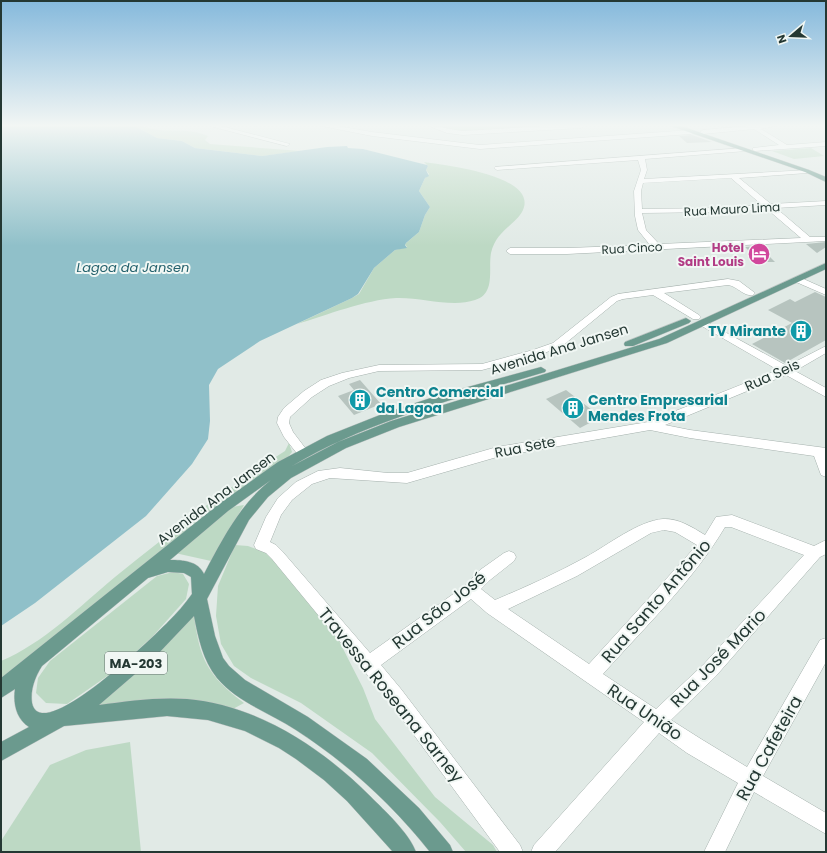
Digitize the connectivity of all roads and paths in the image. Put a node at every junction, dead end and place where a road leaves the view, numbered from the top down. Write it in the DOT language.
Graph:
graph roads {
  1 [pos="529,166"];
  2 [pos="645,166"];
  3 [pos="791,166"];
  4 [pos="810,166"];
  5 [pos="497,168"];
  6 [pos="821,169"];
  7 [pos="807,171"];
  8 [pos="733,176"];
  9 [pos="826,180"];
  10 [pos="640,181"];
  11 [pos="826,203"];
  12 [pos="770,207"];
  13 [pos="638,211"];
  14 [pos="807,239"];
  15 [pos="826,239"];
  16 [pos="657,247"];
  17 [pos="510,251"];
  18 [pos="826,258"];
  19 [pos="826,266"];
  20 [pos="799,280"];
  21 [pos="654,291"];
  22 [pos="826,292"];
  23 [pos="750,293"];
  24 [pos="699,320"];
  25 [pos="826,349"];
  26 [pos="788,370"];
  27 [pos="826,393"];
  28 [pos="650,426"];
  29 [pos="303,453"];
  30 [pos="823,453"];
  31 [pos="826,472"];
  32 [pos="707,544"];
  33 [pos="262,545"];
  34 [pos="820,550"];
  35 [pos="509,557"];
  36 [pos="143,573"];
  37 [pos="471,590"];
  38 [pos="200,596"];
  39 [pos="493,608"];
  40 [pos="826,646"];
  41 [pos="36,660"];
  42 [pos="369,664"];
  43 [pos="591,675"];
  44 [pos="1,689"];
  45 [pos="62,719"];
  46 [pos="657,721"];
  47 [pos="1,752"];
  48 [pos="750,780"];
  49 [pos="826,824"];
  50 [pos="406,852"];
  51 [pos="443,852"];
  52 [pos="513,852"];
  53 [pos="541,852"];
  54 [pos="714,852"];
  1 -- 5 [label="street"];
  2 -- 10 [label="street"];
  3 -- 7 [label="main road"];
  4 -- 6 [label="main road"];
  7 -- 8 [label="street"];
  7 -- 9 [label="main road"];
  8 -- 10 [label="street"];
  8 -- 12 [label="street"];
  10 -- 13 [label="street"];
  11 -- 12 [label="street, Rua Mauro Lima"];
  12 -- 13 [label="street, Rua Mauro Lima"];
  12 -- 14 [label="street"];
  13 -- 16 [label="street"];
  14 -- 15 [label="street, Rua Cinco"];
  14 -- 16 [label="street, Rua Cinco"];
  16 -- 17 [label="street, Rua Cinco"];
  18 -- 23 [label="main road, Avenida Ana Jansen"];
  19 -- 20 [label="main road, Avenida Ana Jansen"];
  20 -- 22 [label="street"];
  20 -- 24 [label="main road, Avenida Ana Jansen"];
  21 -- 23 [label="street"];
  21 -- 24 [label="street"];
  21 -- 29 [label="street"];
  23 -- 24 [label="main road, Avenida Ana Jansen"];
  24 -- 26 [label="street"];
  24 -- 29 [label="main road, Avenida Ana Jansen"];
  24 -- 38 [label="main road, Avenida Ana Jansen"];
  25 -- 26 [label="street, Rua Seis"];
  26 -- 27 [label="street"];
  26 -- 28 [label="street, Rua Seis"];
  28 -- 30 [label="street, Rua Sete"];
  28 -- 33 [label="street, Rua Sete"];
  29 -- 36 [label="main road, Avenida Ana Jansen"];
  30 -- 31 [label="street"];
  32 -- 34 [label="street, Rua Santo Antônio"];
  32 -- 39 [label="street"];
  32 -- 43 [label="street, Rua Santo Antônio"];
  33 -- 42 [label="street, Travessa Roseana Sarney"];
  34 -- 46 [label="street, Rua José Mario"];
  35 -- 37 [label="street, Rua São José"];
  36 -- 38 [label="main road"];
  36 -- 41 [label="main road, Avenida Ana Jansen"];
  37 -- 39 [label="street, Rua União"];
  37 -- 42 [label="street, Rua São José"];
  38 -- 45 [label="main road, MA-203"];
  38 -- 51 [label="main road"];
  39 -- 43 [label="street, Rua União"];
  40 -- 48 [label="street, Rua Cafeteira"];
  41 -- 44 [label="main road, Avenida Ana Jansen"];
  41 -- 45 [label="main road"];
  42 -- 52 [label="street, Travessa Roseana Sarney"];
  43 -- 46 [label="street, Rua União"];
  45 -- 47 [label="main road, MA-203"];
  45 -- 50 [label="main road"];
  46 -- 48 [label="street, Rua União"];
  46 -- 53 [label="street, Rua José Mario"];
  48 -- 49 [label="street, Rua União"];
  48 -- 54 [label="street, Rua Cafeteira"];
}
